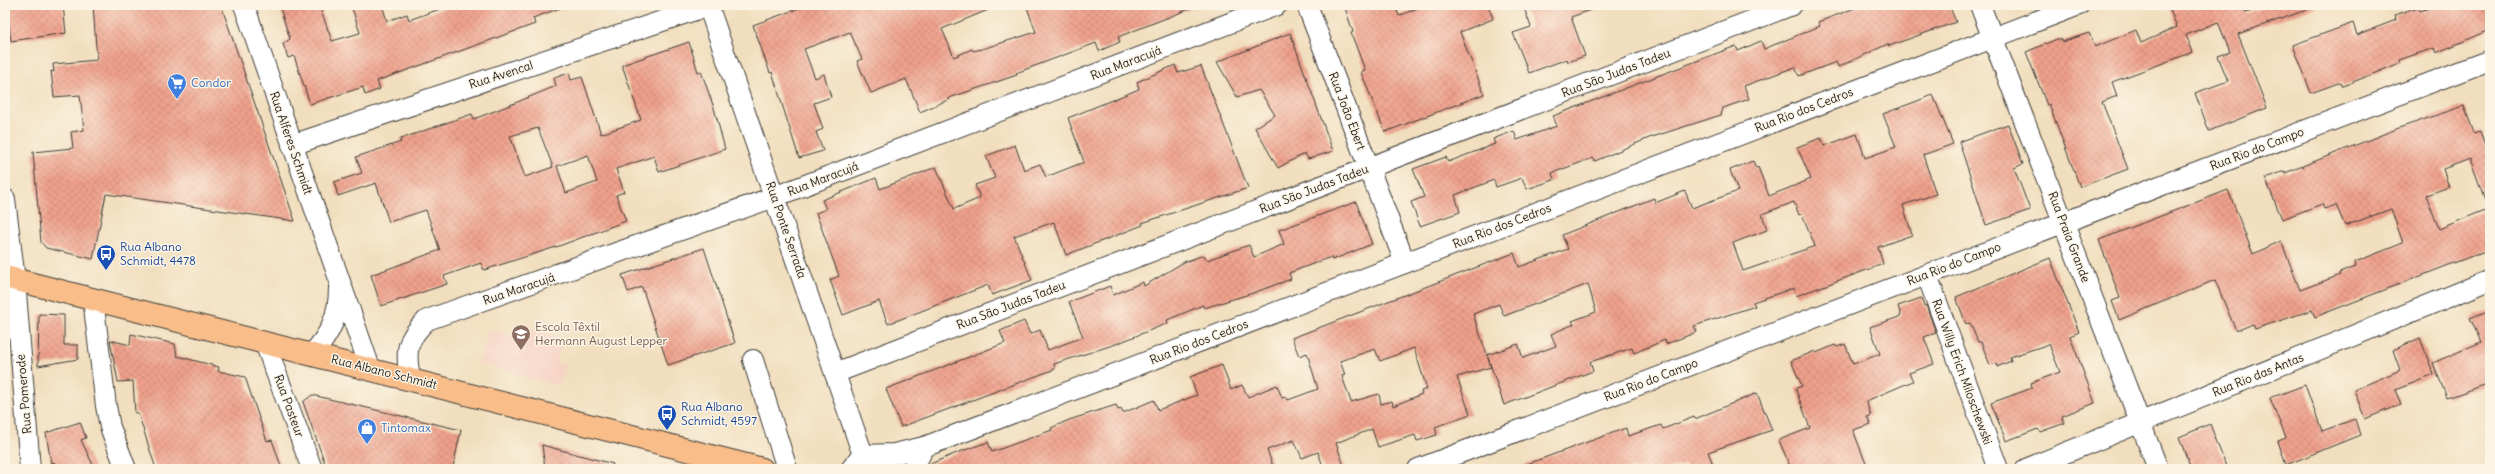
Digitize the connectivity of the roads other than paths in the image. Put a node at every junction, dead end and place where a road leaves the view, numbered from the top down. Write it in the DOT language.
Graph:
graph roads {
  1 [pos="244,5"];
  2 [pos="709,5"];
  3 [pos="1277,5"];
  4 [pos="1306,5"];
  5 [pos="1792,5"];
  6 [pos="1980,5"];
  7 [pos="2079,5"];
  8 [pos="1993,38"];
  9 [pos="2490,60"];
  10 [pos="292,145"];
  11 [pos="1369,168"];
  12 [pos="774,198"];
  13 [pos="5,199"];
  14 [pos="2064,223"];
  15 [pos="1406,262"];
  16 [pos="1927,275"];
  17 [pos="10,278"];
  18 [pos="339,280"];
  19 [pos="2490,280"];
  20 [pos="93,299"];
  21 [pos="265,343"];
  22 [pos="312,354"];
  23 [pos="753,360"];
  24 [pos="370,368"];
  25 [pos="835,373"];
  26 [pos="410,378"];
  27 [pos="2140,422"];
  28 [pos="924,446"];
  29 [pos="863,464"];
  30 [pos="30,469"];
  31 [pos="126,469"];
  32 [pos="312,469"];
  33 [pos="762,469"];
  34 [pos="787,469"];
  35 [pos="913,469"];
  36 [pos="1418,469"];
  37 [pos="1998,469"];
  38 [pos="2026,469"];
  39 [pos="2158,469"];
  1 -- 10 [label="street, Rua Alferes Schmidt"];
  2 -- 10 [label="street, Rua Avencal"];
  2 -- 12 [label="street, Rua Ponte Serrada"];
  3 -- 12 [label="street, Rua Maracujá"];
  4 -- 11 [label="street, Rua João Ebert"];
  5 -- 11 [label="street, Rua São Judas Tadeu"];
  6 -- 8 [label="street, Rua Praia Grande"];
  7 -- 8 [label="street, Rua Rio dos Cedros"];
  8 -- 14 [label="street, Rua Praia Grande"];
  8 -- 15 [label="street, Rua Rio dos Cedros"];
  9 -- 14 [label="street, Rua Rio do Campo"];
  10 -- 18 [label="street, Rua Alferes Schmidt"];
  11 -- 15 [label="street, Rua João Ebert"];
  11 -- 25 [label="street, Rua São Judas Tadeu"];
  12 -- 25 [label="street, Rua Ponte Serrada"];
  12 -- 26 [label="street, Rua Maracujá"];
  13 -- 17 [label="street, Rua Pomerode"];
  14 -- 16 [label="street, Rua Rio do Campo"];
  14 -- 27 [label="street, Rua Praia Grande"];
  15 -- 28 [label="street, Rua Rio dos Cedros"];
  16 -- 36 [label="street, Rua Rio do Campo"];
  16 -- 37 [label="street, Rua Willy Erich Miloschewski"];
  17 -- 20 [label="main road, Rua Albano Schmidt"];
  17 -- 30 [label="street, Rua Pomerode"];
  18 -- 22 [label="street, Rua Alferes Schmidt"];
  18 -- 24 [label="street, Rua Alferes Schmidt"];
  19 -- 27 [label="street, Rua Rio das Antas"];
  20 -- 21 [label="main road, Rua Albano Schmidt"];
  20 -- 31 [label="street"];
  21 -- 22 [label="main road, Rua Albano Schmidt"];
  21 -- 32 [label="street, Rua Pasteur"];
  22 -- 24 [label="main road, Rua Albano Schmidt"];
  23 -- 34 [label="street"];
  24 -- 26 [label="main road, Rua Albano Schmidt"];
  25 -- 29 [label="street, Rua Ponte Serrada"];
  26 -- 33 [label="main road, Rua Albano Schmidt"];
  27 -- 38 [label="street, Rua Rio das Antas"];
  27 -- 39 [label="street, Rua Praia Grande"];
  28 -- 29 [label="street, Rua Rio dos Cedros"];
  28 -- 35 [label="street"];
}
